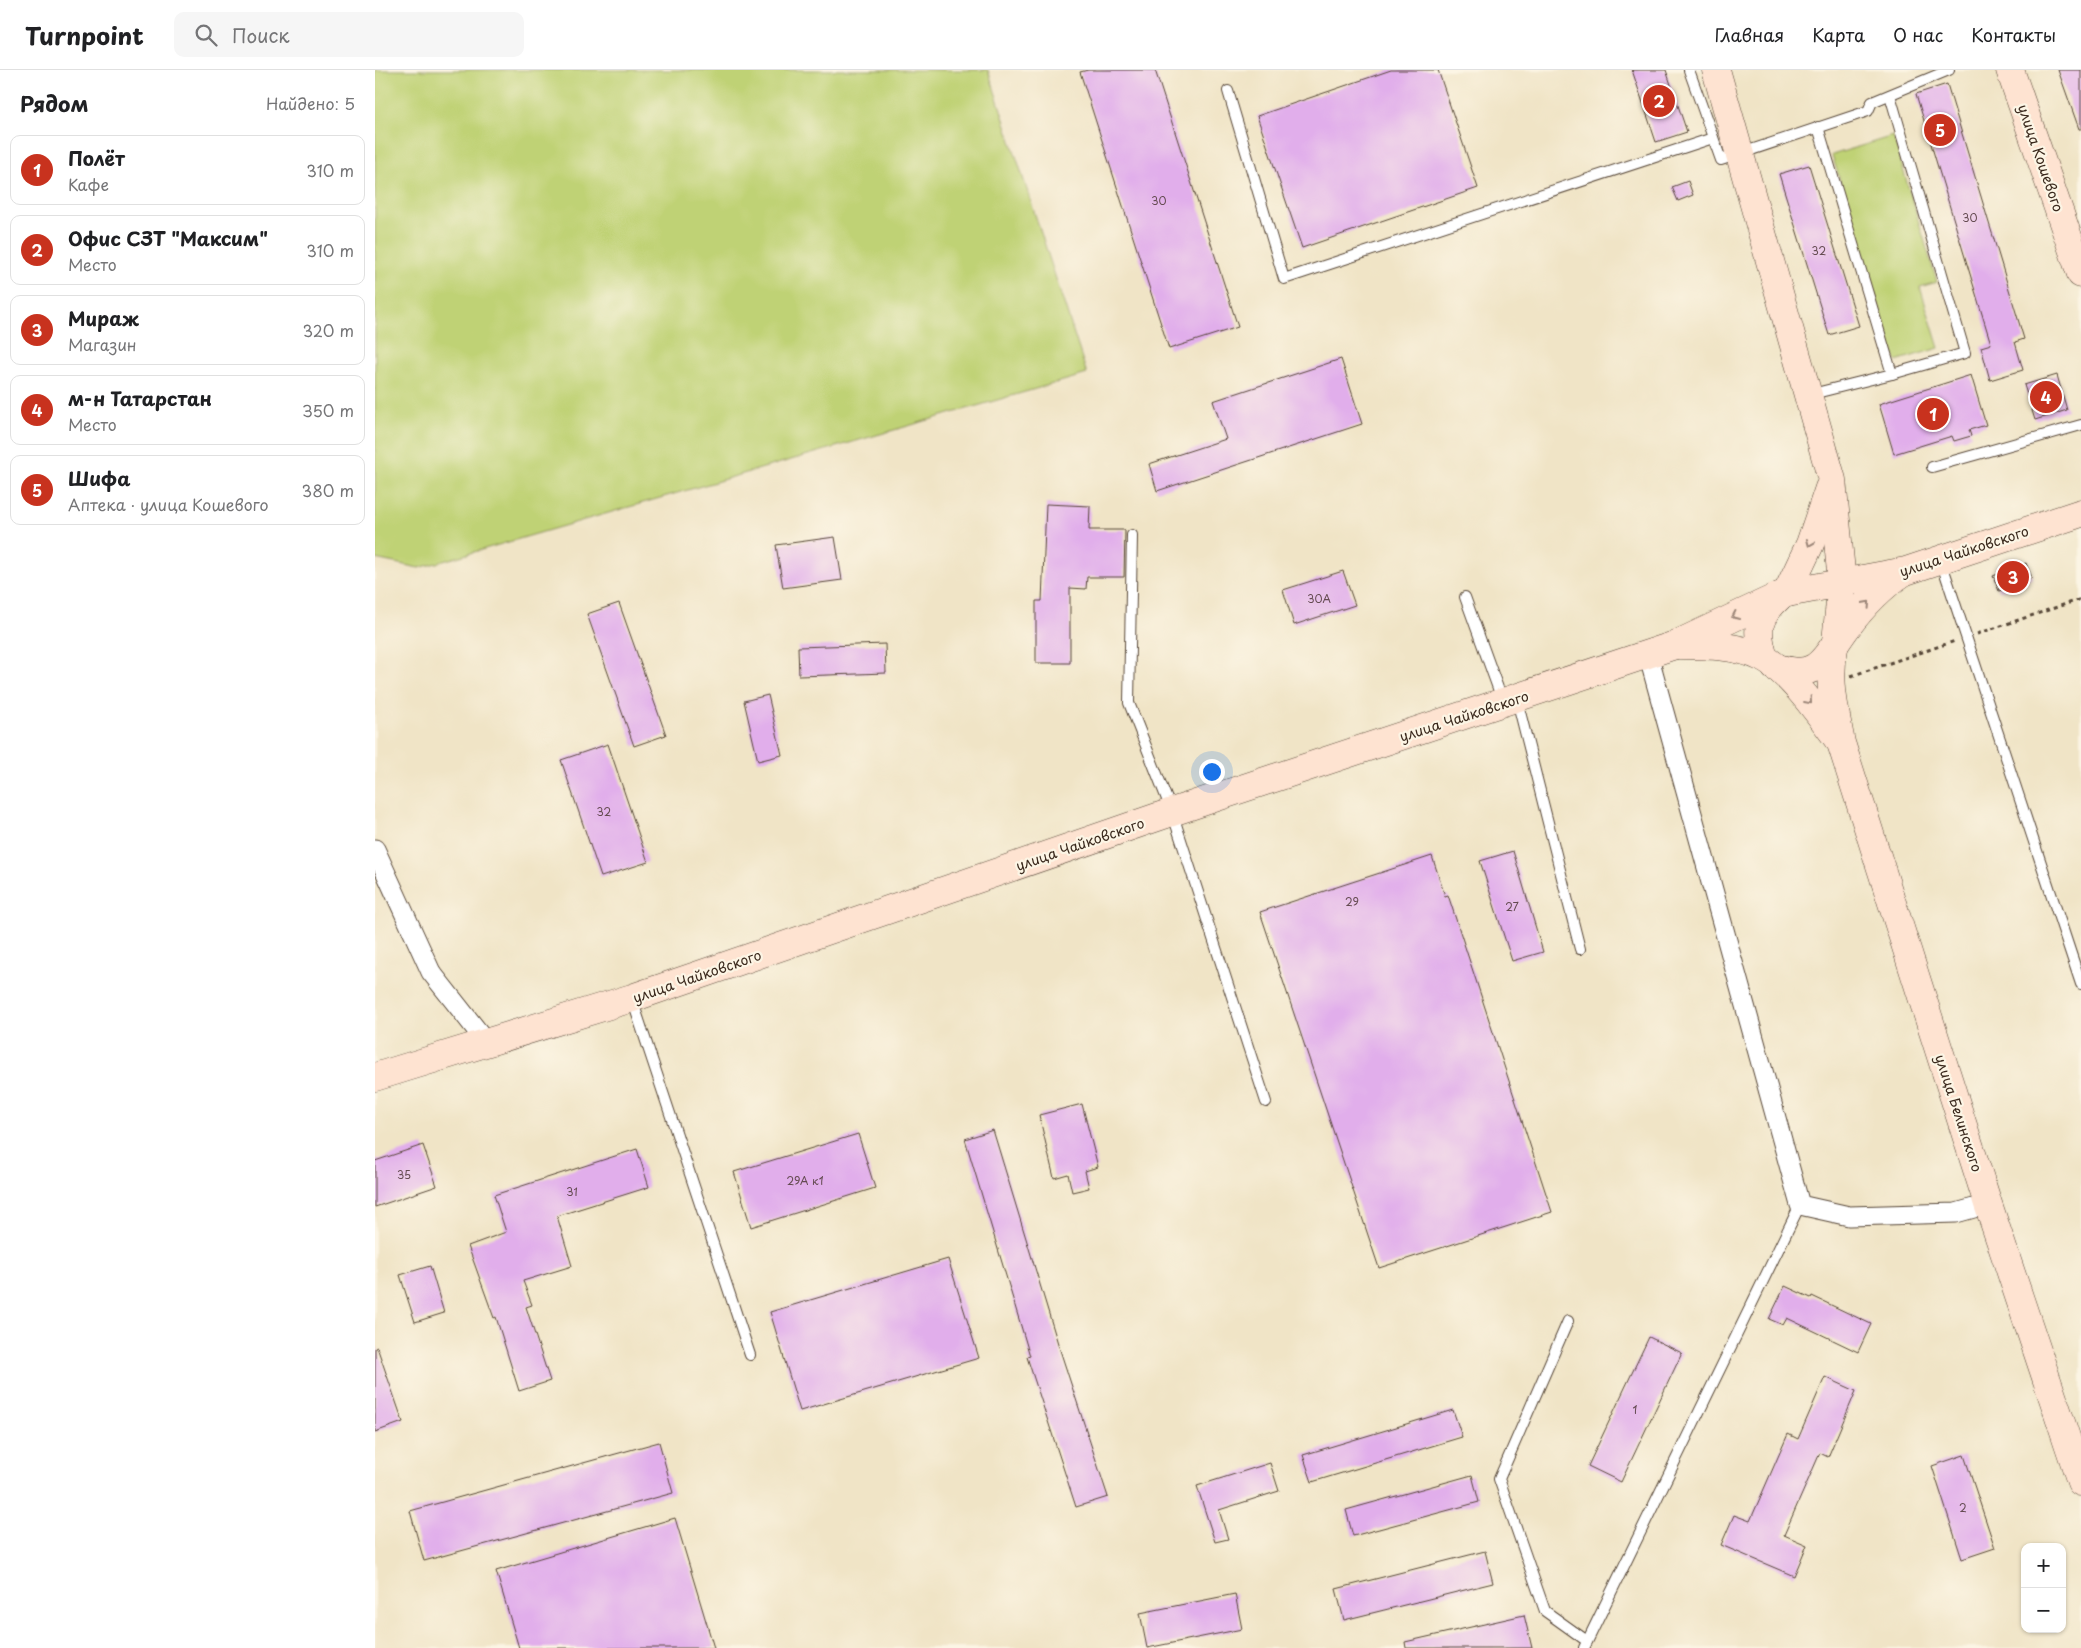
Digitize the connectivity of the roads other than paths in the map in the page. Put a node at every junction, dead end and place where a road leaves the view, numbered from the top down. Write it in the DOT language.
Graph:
graph roads {
  1 [pos="1689,70"];
  2 [pos="1715,70"];
  3 [pos="1949,70"];
  4 [pos="2010,70"];
  5 [pos="1228,91"];
  6 [pos="1890,95"];
  7 [pos="1818,128"];
  8 [pos="1713,138"];
  9 [pos="1739,154"];
  10 [pos="2074,233"];
  11 [pos="2081,274"];
  12 [pos="1892,374"];
  13 [pos="1807,395"];
  14 [pos="2081,425"];
  15 [pos="1932,467"];
  16 [pos="1831,480"];
  17 [pos="2081,513"];
  18 [pos="1132,535"];
  19 [pos="1941,561"];
  20 [pos="1906,571"];
  21 [pos="1841,582"];
  22 [pos="1783,594"];
  23 [pos="1465,597"];
  24 [pos="1675,645"];
  25 [pos="1835,645"];
  26 [pos="1648,654"];
  27 [pos="1769,663"];
  28 [pos="1510,701"];
  29 [pos="1841,743"];
  30 [pos="1172,812"];
  31 [pos="375,849"];
  32 [pos="1580,949"];
  33 [pos="2081,984"];
  34 [pos="632,998"];
  35 [pos="487,1043"];
  36 [pos="375,1077"];
  37 [pos="1266,1102"];
  38 [pos="1988,1204"];
  39 [pos="1800,1205"];
  40 [pos="1568,1321"];
  41 [pos="750,1355"];
  42 [pos="2074,1440"];
  43 [pos="2081,1482"];
  44 [pos="1586,1644"];
  1 -- 8 [label="lane"];
  2 -- 9 [label="street"];
  3 -- 6 [label="lane"];
  4 -- 10 [label="street, улица Кошевого"];
  5 -- 8 [label="lane"];
  6 -- 7 [label="lane"];
  6 -- 12 [label="lane"];
  7 -- 9 [label="lane"];
  7 -- 12 [label="lane"];
  8 -- 9 [label="lane"];
  9 -- 13 [label="street"];
  10 -- 11 [label="street, улица Кошевого"];
  12 -- 13 [label="lane"];
  13 -- 16 [label="street"];
  14 -- 15 [label="lane"];
  16 -- 21 [label="street"];
  16 -- 22 [label="street, one-way"];
  17 -- 19 [label="street, улица Чайковского"];
  18 -- 30 [label="lane"];
  19 -- 20 [label="street, улица Чайковского"];
  19 -- 33 [label="lane"];
  20 -- 21 [label="street, улица Чайковского"];
  25 -- 20 [label="street, one-way"];
  21 -- 22 [label="street, улица Чайковского"];
  21 -- 25 [label="street"];
  22 -- 24 [label="street, улица Чайковского, one-way"];
  22 -- 25 [label="street"];
  22 -- 27 [label="street"];
  23 -- 28 [label="lane"];
  24 -- 26 [label="street, улица Чайковского"];
  24 -- 27 [label="street"];
  25 -- 27 [label="street"];
  25 -- 29 [label="street"];
  26 -- 28 [label="street, улица Чайковского"];
  26 -- 39 [label="street"];
  27 -- 29 [label="street, one-way"];
  28 -- 30 [label="street, улица Чайковского"];
  28 -- 32 [label="lane"];
  29 -- 38 [label="street, улица Белинского"];
  30 -- 34 [label="street, улица Чайковского"];
  30 -- 37 [label="lane"];
  31 -- 35 [label="street"];
  34 -- 35 [label="street, улица Чайковского"];
  34 -- 41 [label="lane"];
  35 -- 36 [label="street, улица Чайковского"];
  38 -- 39 [label="street"];
  38 -- 42 [label="street, улица Белинского"];
  39 -- 44 [label="lane"];
  40 -- 44 [label="lane"];
  42 -- 43 [label="street, улица Белинского"];
}
